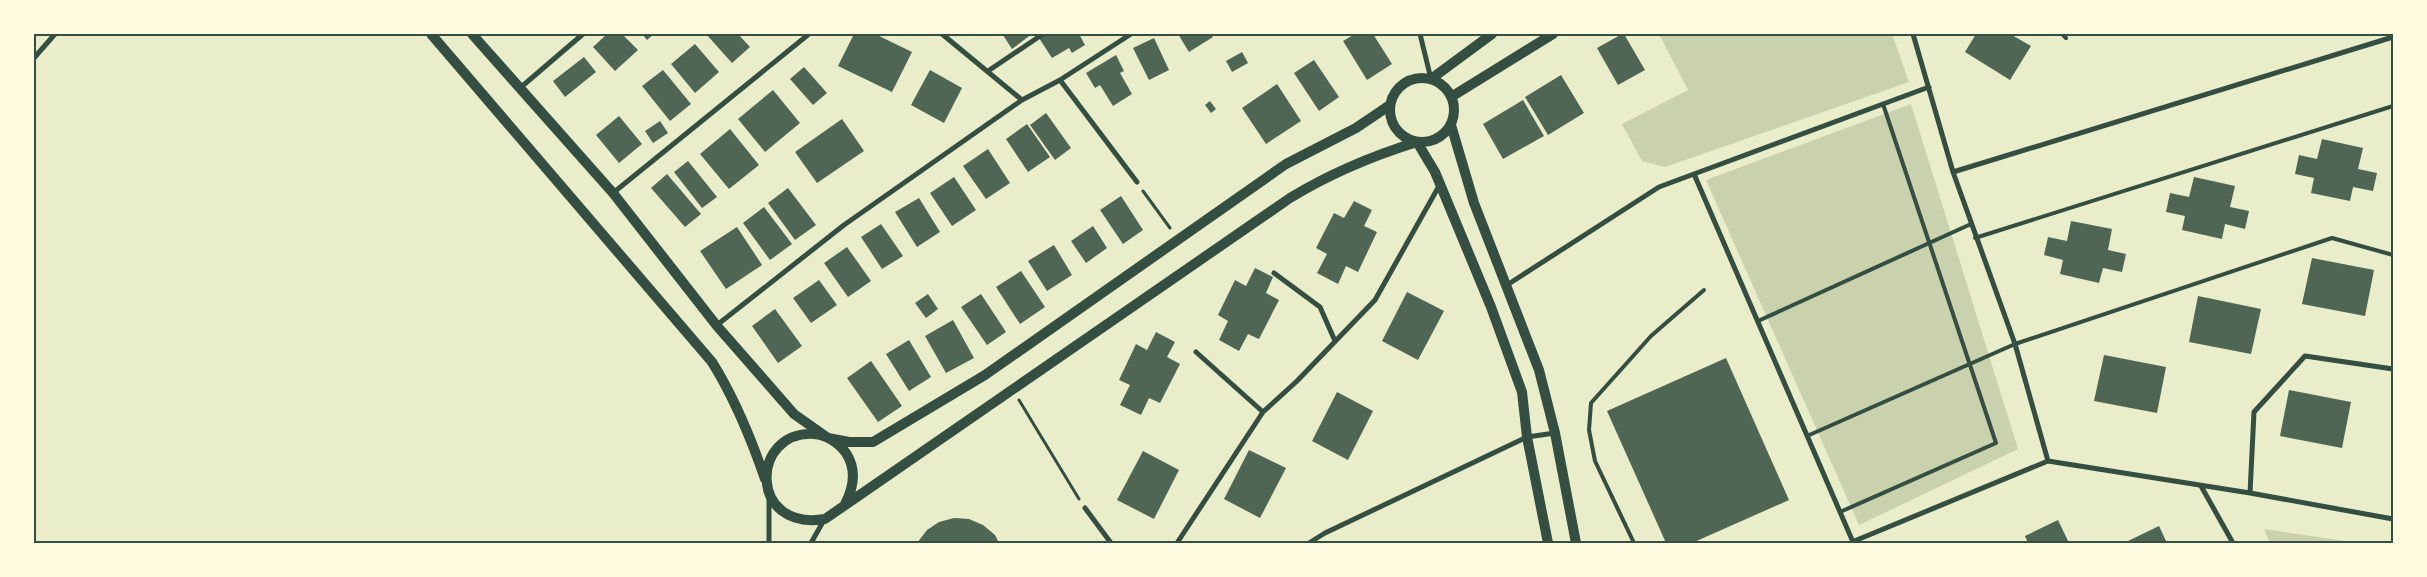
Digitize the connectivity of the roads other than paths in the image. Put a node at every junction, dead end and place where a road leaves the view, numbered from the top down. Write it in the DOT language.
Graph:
graph roads {
  1 [pos="55,34"];
  2 [pos="430,34"];
  3 [pos="472,34"];
  4 [pos="583,34"];
  5 [pos="809,34"];
  6 [pos="945,34"];
  7 [pos="1043,34"];
  8 [pos="1132,34"];
  9 [pos="1420,34"];
  10 [pos="1492,34"];
  11 [pos="1553,34"];
  12 [pos="1913,34"];
  13 [pos="2062,34"];
  14 [pos="2393,37"];
  15 [pos="2066,38"];
  16 [pos="34,58"];
  17 [pos="988,71"];
  18 [pos="1431,79"];
  19 [pos="1060,80"];
  20 [pos="1929,86"];
  21 [pos="520,88"];
  22 [pos="1452,97"];
  23 [pos="1022,100"];
  24 [pos="1883,104"];
  25 [pos="1390,105"];
  26 [pos="2393,106"];
  27 [pos="1451,125"];
  28 [pos="1417,142"];
  29 [pos="1953,172"];
  30 [pos="1694,174"];
  31 [pos="1137,182"];
  32 [pos="1440,185"];
  33 [pos="613,193"];
  34 [pos="1970,224"];
  35 [pos="1975,238"];
  36 [pos="1930,241"];
  37 [pos="2393,256"];
  38 [pos="1274,273"];
  39 [pos="1507,285"];
  40 [pos="1704,290"];
  41 [pos="1758,321"];
  42 [pos="717,326"];
  43 [pos="1335,341"];
  44 [pos="2015,344"];
  45 [pos="1196,352"];
  46 [pos="1970,366"];
  47 [pos="2393,369"];
  48 [pos="1263,412"];
  49 [pos="1555,433"];
  50 [pos="1807,436"];
  51 [pos="828,438"];
  52 [pos="1527,438"];
  53 [pos="2048,461"];
  54 [pos="2201,486"];
  55 [pos="768,491"];
  56 [pos="2250,493"];
  57 [pos="845,504"];
  58 [pos="1085,508"];
  59 [pos="1840,512"];
  60 [pos="825,519"];
  61 [pos="2393,519"];
  62 [pos="769,543"];
  63 [pos="811,543"];
  64 [pos="1111,543"];
  65 [pos="1177,543"];
  66 [pos="1309,543"];
  67 [pos="1548,543"];
  68 [pos="1576,543"];
  69 [pos="1634,543"];
  70 [pos="1852,543"];
  71 [pos="2233,543"];
  1 -- 16 [label="street"];
  2 -- 55 [label="main road"];
  3 -- 21 [label="main road"];
  4 -- 21 [label="street"];
  5 -- 33 [label="street"];
  6 -- 17 [label="street"];
  7 -- 17 [label="street"];
  8 -- 19 [label="street"];
  9 -- 18 [label="street"];
  10 -- 18 [label="main road"];
  11 -- 22 [label="main road"];
  12 -- 20 [label="street"];
  13 -- 15 [label="lane"];
  14 -- 29 [label="street"];
  17 -- 23 [label="street"];
  18 -- 22 [label="main road"];
  18 -- 25 [label="main road"];
  19 -- 23 [label="street"];
  19 -- 31 [label="street"];
  20 -- 24 [label="street"];
  20 -- 29 [label="street"];
  21 -- 33 [label="main road"];
  22 -- 27 [label="main road"];
  23 -- 42 [label="street"];
  24 -- 30 [label="street"];
  24 -- 36 [label="lane"];
  25 -- 28 [label="main road"];
  25 -- 51 [label="main road"];
  26 -- 35 [label="lane"];
  27 -- 28 [label="main road"];
  27 -- 39 [label="main road"];
  28 -- 32 [label="main road"];
  28 -- 57 [label="main road"];
  29 -- 34 [label="street"];
  30 -- 39 [label="street"];
  30 -- 41 [label="street"];
  32 -- 43 [label="street"];
  32 -- 52 [label="main road"];
  33 -- 42 [label="main road"];
  34 -- 35 [label="street"];
  34 -- 36 [label="lane"];
  35 -- 44 [label="street"];
  36 -- 41 [label="lane"];
  36 -- 46 [label="lane"];
  37 -- 44 [label="lane"];
  38 -- 43 [label="street"];
  39 -- 49 [label="main road"];
  40 -- 69 [label="lane"];
  41 -- 50 [label="street"];
  42 -- 51 [label="main road"];
  43 -- 48 [label="street"];
  44 -- 46 [label="lane"];
  44 -- 53 [label="street"];
  45 -- 48 [label="street"];
  46 -- 50 [label="lane"];
  46 -- 59 [label="lane"];
  47 -- 56 [label="street"];
  48 -- 65 [label="street"];
  49 -- 52 [label="street"];
  49 -- 68 [label="main road"];
  50 -- 59 [label="street"];
  51 -- 55 [label="main road"];
  51 -- 57 [label="main road"];
  52 -- 66 [label="street"];
  52 -- 67 [label="main road"];
  53 -- 54 [label="street"];
  53 -- 70 [label="street"];
  54 -- 56 [label="street"];
  54 -- 71 [label="street"];
  55 -- 60 [label="main road"];
  55 -- 62 [label="street"];
  56 -- 61 [label="street"];
  57 -- 60 [label="main road"];
  58 -- 64 [label="street"];
  59 -- 70 [label="street"];
  60 -- 63 [label="street"];
}
